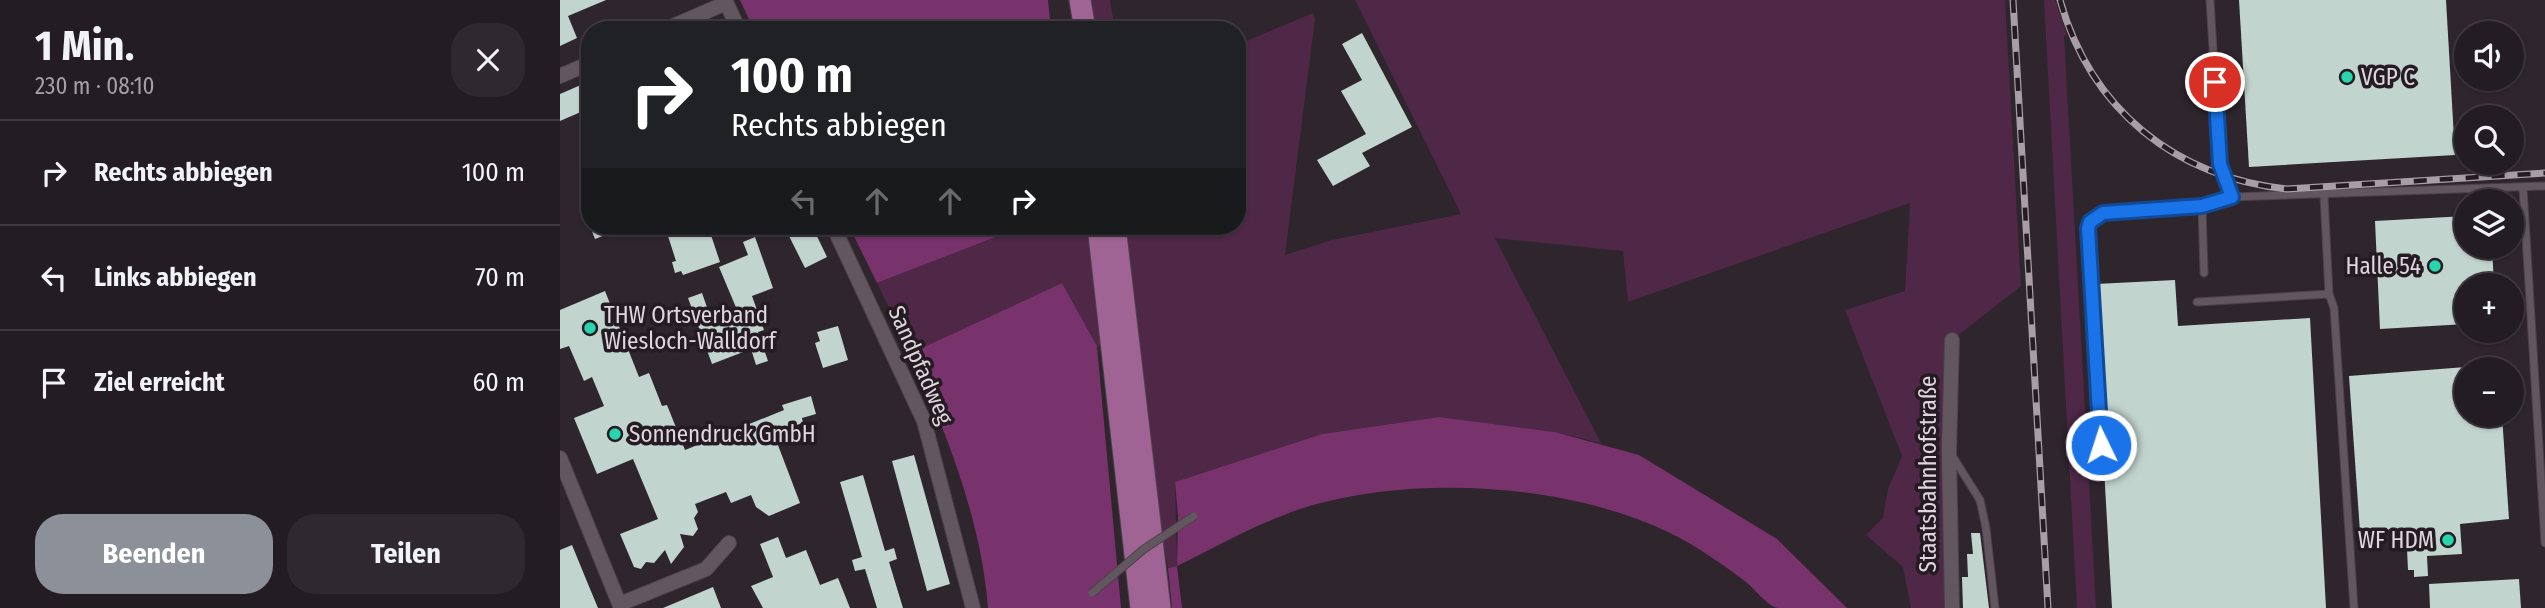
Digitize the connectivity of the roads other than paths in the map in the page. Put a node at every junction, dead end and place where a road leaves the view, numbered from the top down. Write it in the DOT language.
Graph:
graph roads {
  1 [pos="1070,0"];
  2 [pos="1080,0"];
  3 [pos="2210,0"];
  4 [pos="725,1"];
  5 [pos="683,21"];
  6 [pos="735,21"];
  7 [pos="1073,21"];
  8 [pos="1084,21"];
  9 [pos="581,67"];
  10 [pos="560,76"];
  11 [pos="2545,186"];
  12 [pos="2523,188"];
  13 [pos="2324,196"];
  14 [pos="2232,197"];
  15 [pos="2202,206"];
  16 [pos="837,235"];
  17 [pos="1099,235"];
  18 [pos="1116,235"];
  19 [pos="2204,273"];
  20 [pos="2329,294"];
  21 [pos="2197,302"];
  22 [pos="1952,340"];
  23 [pos="2101,445"];
  24 [pos="1950,451"];
  25 [pos="560,458"];
  26 [pos="1194,516"];
  27 [pos="729,543"];
  28 [pos="2545,543"];
  29 [pos="1092,593"];
  30 [pos="621,606"];
  31 [pos="974,608"];
  32 [pos="1141,608"];
  33 [pos="1160,608"];
  34 [pos="1952,608"];
  35 [pos="1995,608"];
  36 [pos="2354,608"];
  1 -- 7 [label="main road"];
  2 -- 8 [label="main road"];
  3 -- 14 [label="lane"];
  4 -- 5 [label="street"];
  4 -- 6 [label="street"];
  9 -- 10 [label="street"];
  11 -- 12 [label="lane"];
  12 -- 13 [label="lane"];
  12 -- 28 [label="lane"];
  13 -- 14 [label="lane"];
  13 -- 20 [label="lane"];
  14 -- 15 [label="lane"];
  15 -- 19 [label="lane"];
  15 -- 23 [label="lane"];
  16 -- 31 [label="street, Sandpfadweg"];
  17 -- 32 [label="main road"];
  18 -- 33 [label="main road"];
  20 -- 21 [label="lane"];
  20 -- 36 [label="lane"];
  22 -- 24 [label="street, Staatsbahnhofstraße"];
  24 -- 34 [label="street, Staatsbahnhofstraße"];
  24 -- 35 [label="lane"];
  25 -- 30 [label="street"];
  26 -- 29 [label="lane, bridge"];
  27 -- 30 [label="street"];
}
